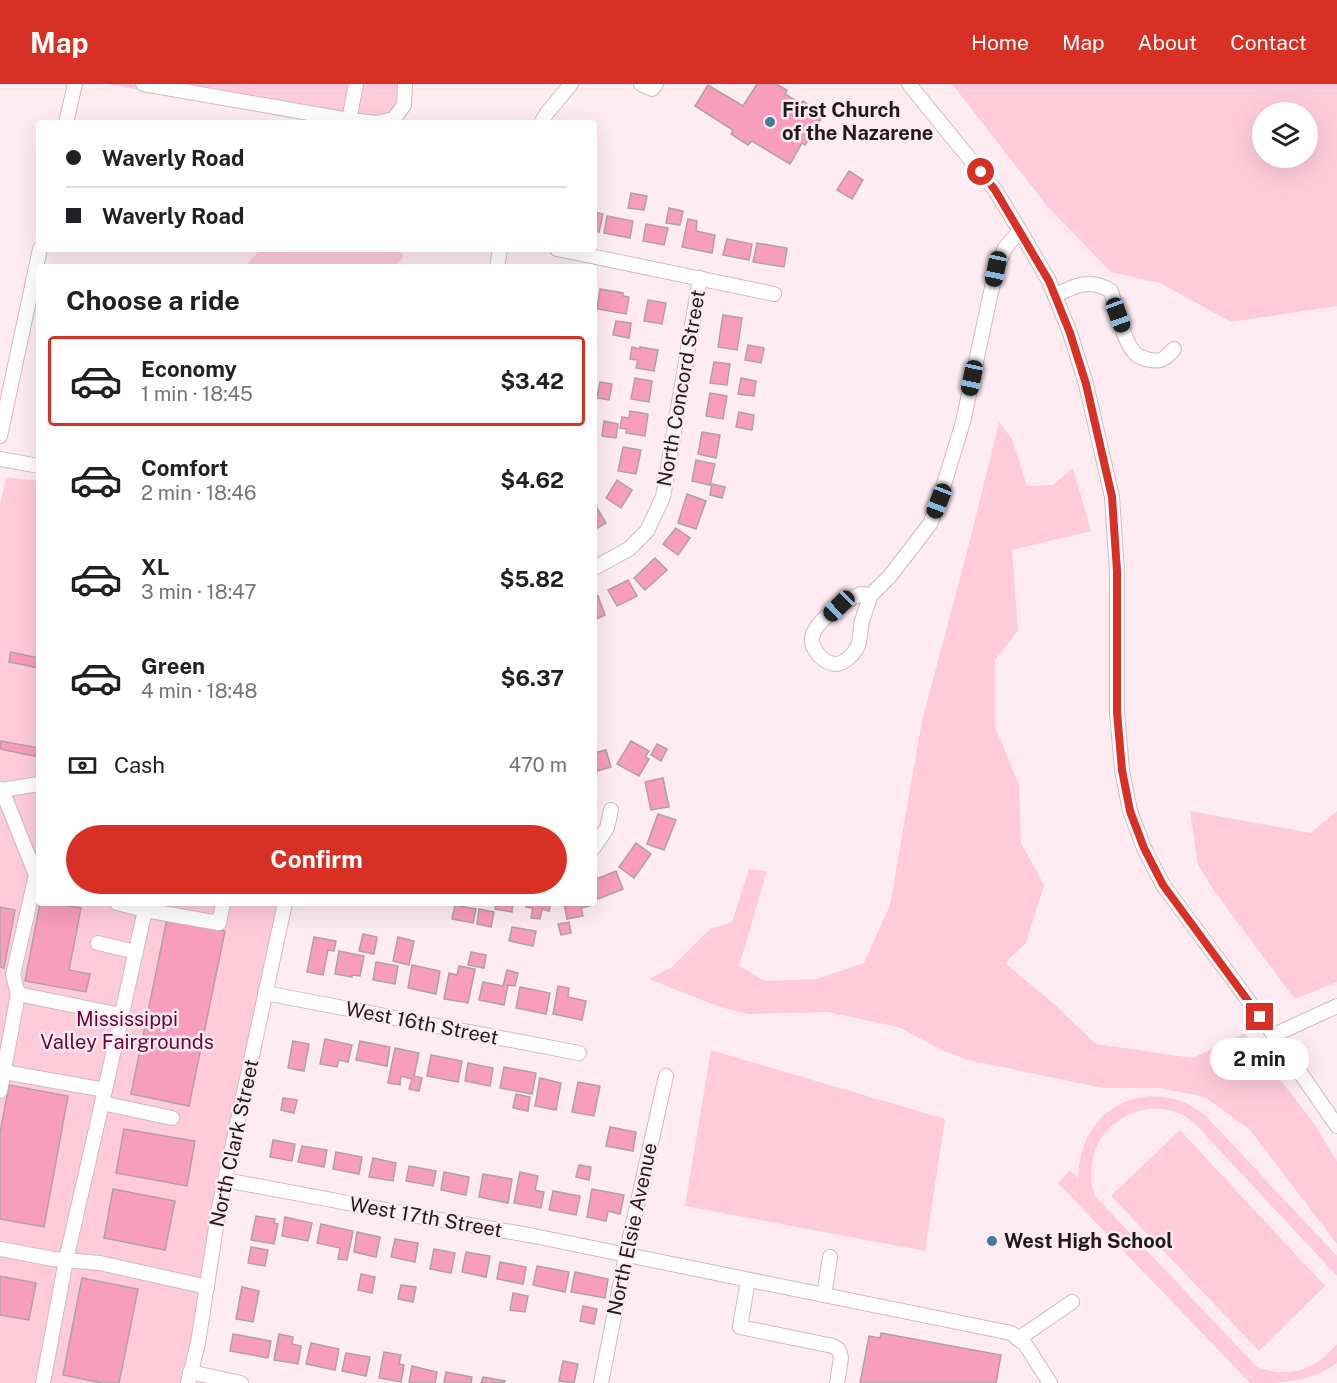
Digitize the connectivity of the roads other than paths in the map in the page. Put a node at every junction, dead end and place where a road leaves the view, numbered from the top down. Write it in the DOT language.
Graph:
graph roads {
  1 [pos="75,84"];
  2 [pos="143,84"];
  3 [pos="356,84"];
  4 [pos="405,84"];
  5 [pos="571,84"];
  6 [pos="641,84"];
  7 [pos="656,84"];
  8 [pos="909,84"];
  9 [pos="162,86"];
  10 [pos="67,120"];
  11 [pos="350,120"];
  12 [pos="390,120"];
  13 [pos="544,120"];
  14 [pos="1020,231"];
  15 [pos="572,252"];
  16 [pos="36,268"];
  17 [pos="700,278"];
  18 [pos="774,294"];
  19 [pos="1055,296"];
  20 [pos="1174,349"];
  21 [pos="0,436"];
  22 [pos="0,459"];
  23 [pos="36,465"];
  24 [pos="597,566"];
  25 [pos="871,595"];
  26 [pos="36,784"];
  27 [pos="1,789"];
  28 [pos="611,810"];
  29 [pos="597,843"];
  30 [pos="36,870"];
  31 [pos="36,883"];
  32 [pos="129,906"];
  33 [pos="222,906"];
  34 [pos="284,906"];
  35 [pos="145,910"];
  36 [pos="98,943"];
  37 [pos="136,952"];
  38 [pos="13,975"];
  39 [pos="0,982"];
  40 [pos="265,993"];
  41 [pos="18,994"];
  42 [pos="1337,1006"];
  43 [pos="121,1015"];
  44 [pos="1274,1035"];
  45 [pos="579,1053"];
  46 [pos="4,1072"];
  47 [pos="666,1076"];
  48 [pos="0,1091"];
  49 [pos="104,1097"];
  50 [pos="172,1118"];
  51 [pos="1337,1126"];
  52 [pos="225,1180"];
  53 [pos="0,1249"];
  54 [pos="626,1256"];
  55 [pos="830,1257"];
  56 [pos="66,1260"];
  57 [pos="748,1280"];
  58 [pos="207,1287"];
  59 [pos="824,1295"];
  60 [pos="1072,1302"];
  61 [pos="1018,1339"];
  62 [pos="189,1378"];
  63 [pos="604,1382"];
  64 [pos="43,1383"];
  65 [pos="241,1383"];
  66 [pos="837,1383"];
  67 [pos="1050,1383"];
  1 -- 10 [label="street"];
  2 -- 9 [label="street"];
  3 -- 11 [label="street"];
  4 -- 12 [label="street"];
  5 -- 13 [label="street"];
  6 -- 7 [label="street"];
  8 -- 14 [label="street"];
  9 -- 11 [label="street"];
  14 -- 19 [label="street"];
  14 -- 25 [label="street"];
  15 -- 17 [label="street"];
  16 -- 21 [label="street"];
  17 -- 18 [label="street"];
  17 -- 24 [label="street, North Concord Street"];
  19 -- 20 [label="street"];
  19 -- 44 [label="street"];
  22 -- 23 [label="street"];
  25 -- 25 [label="street"];
  26 -- 27 [label="street"];
  27 -- 30 [label="street"];
  28 -- 29 [label="street"];
  31 -- 38 [label="street"];
  32 -- 35 [label="street"];
  33 -- 35 [label="street"];
  34 -- 40 [label="street, North Clark Street"];
  35 -- 37 [label="street"];
  36 -- 37 [label="street"];
  37 -- 43 [label="street"];
  38 -- 39 [label="street"];
  38 -- 41 [label="street"];
  40 -- 45 [label="street, West 16th Street"];
  40 -- 52 [label="street, North Clark Street"];
  41 -- 43 [label="street"];
  41 -- 46 [label="street"];
  42 -- 44 [label="street"];
  43 -- 49 [label="street"];
  44 -- 51 [label="street"];
  46 -- 48 [label="street"];
  46 -- 49 [label="street"];
  47 -- 54 [label="street, North Elsie Avenue"];
  49 -- 50 [label="street"];
  49 -- 56 [label="street"];
  52 -- 54 [label="street, West 17th Street"];
  52 -- 58 [label="street, North Clark Street"];
  53 -- 56 [label="street"];
  54 -- 57 [label="street, West 17th Street"];
  54 -- 63 [label="street, North Elsie Avenue"];
  55 -- 59 [label="street"];
  56 -- 58 [label="street"];
  56 -- 64 [label="street"];
  57 -- 59 [label="street, West 17th Street"];
  57 -- 66 [label="street"];
  58 -- 62 [label="street, North Clark Street"];
  59 -- 61 [label="street, West 17th Street"];
  60 -- 61 [label="street"];
  61 -- 67 [label="street"];
  62 -- 65 [label="street"];
}
